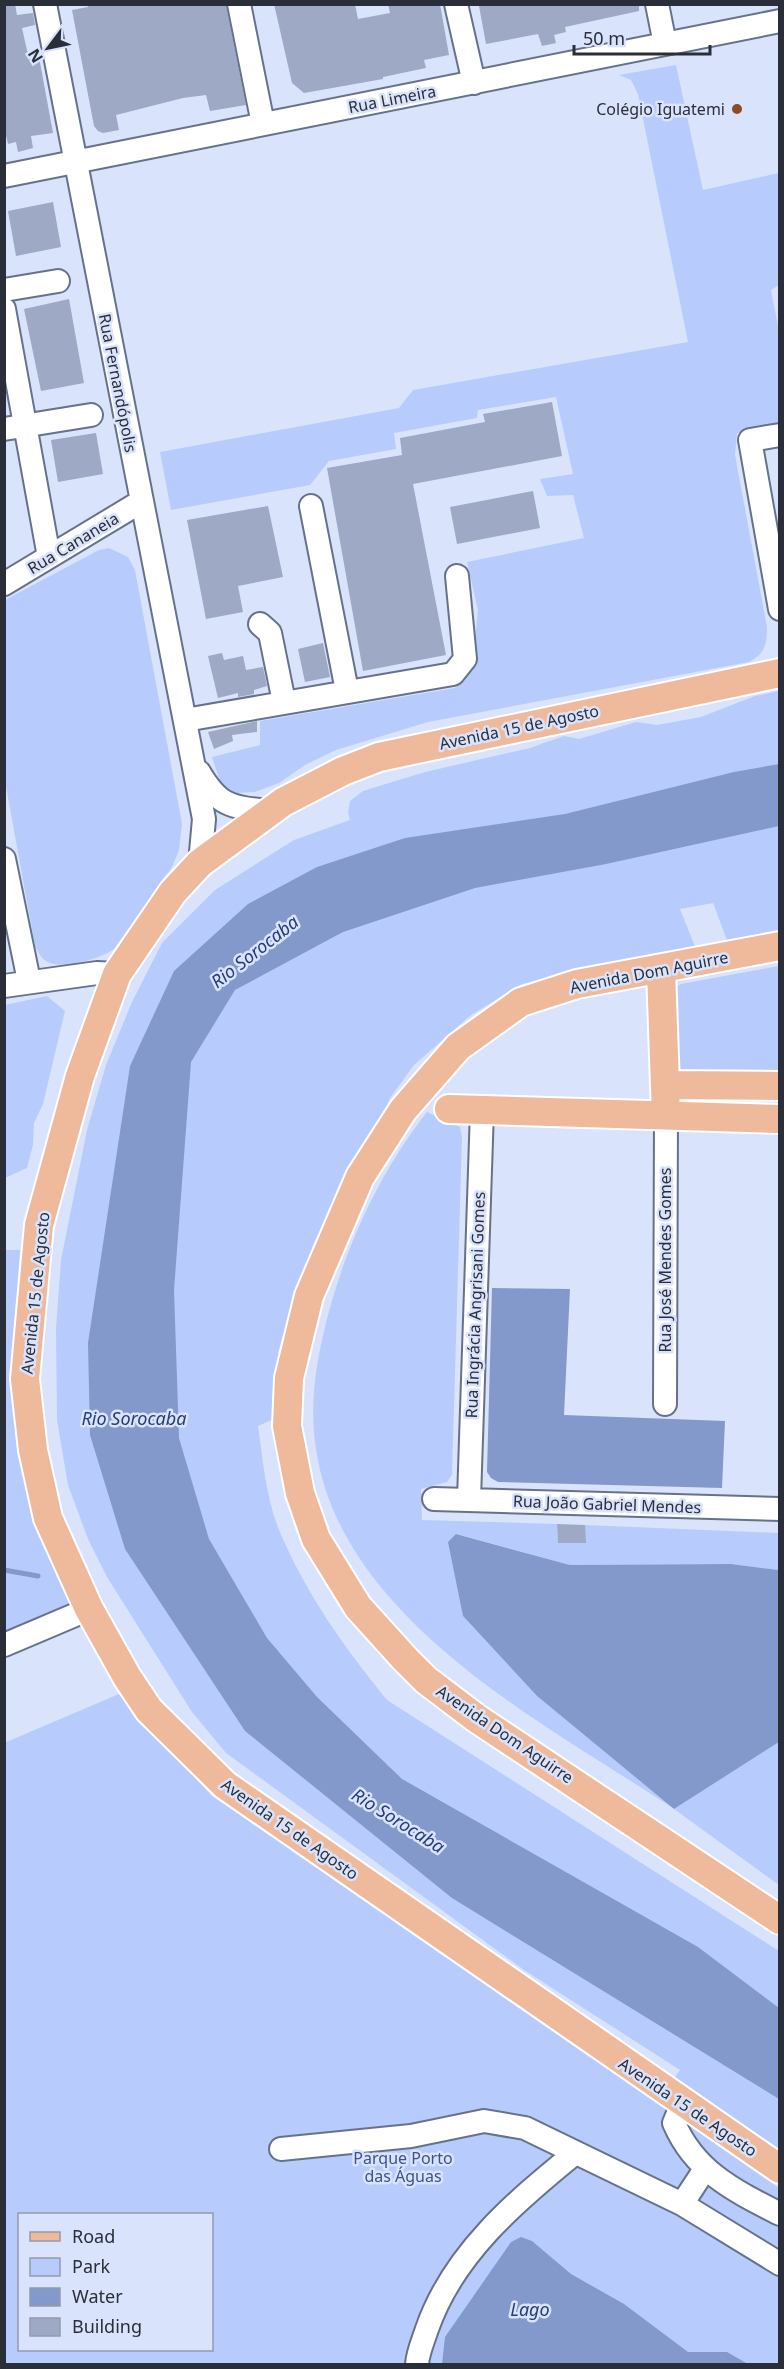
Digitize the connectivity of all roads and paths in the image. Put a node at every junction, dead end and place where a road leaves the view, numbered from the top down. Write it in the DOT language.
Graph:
graph roads {
  1 [pos="45,4"];
  2 [pos="239,4"];
  3 [pos="456,4"];
  4 [pos="657,4"];
  5 [pos="780,21"];
  6 [pos="665,44"];
  7 [pos="474,83"];
  8 [pos="263,124"];
  9 [pos="75,162"];
  10 [pos="4,176"];
  11 [pos="58,280"];
  12 [pos="4,290"];
  13 [pos="4,309"];
  14 [pos="92,415"];
  15 [pos="15,427"];
  16 [pos="780,435"];
  17 [pos="142,501"];
  18 [pos="311,506"];
  19 [pos="49,557"];
  20 [pos="457,576"];
  21 [pos="4,585"];
  22 [pos="780,609"];
  23 [pos="260,624"];
  24 [pos="780,673"];
  25 [pos="347,692"];
  26 [pos="284,702"];
  27 [pos="185,720"];
  28 [pos="193,762"];
  29 [pos="213,795"];
  30 [pos="268,811"];
  31 [pos="238,824"];
  32 [pos="207,843"];
  33 [pos="4,859"];
  34 [pos="780,946"];
  35 [pos="661,970"];
  36 [pos="117,974"];
  37 [pos="29,981"];
  38 [pos="4,986"];
  39 [pos="666,1085"];
  40 [pos="780,1086"];
  41 [pos="449,1109"];
  42 [pos="482,1110"];
  43 [pos="666,1116"];
  44 [pos="780,1119"];
  45 [pos="665,1404"];
  46 [pos="434,1499"];
  47 [pos="469,1499"];
  48 [pos="780,1509"];
  49 [pos="89,1609"];
  50 [pos="4,1645"];
  51 [pos="780,1920"];
  52 [pos="682,2104"];
  53 [pos="281,2149"];
  54 [pos="574,2154"];
  55 [pos="705,2169"];
  56 [pos="780,2169"];
  57 [pos="682,2204"];
  58 [pos="780,2214"];
  59 [pos="780,2265"];
  60 [pos="417,2364"];
  1 -- 9 [label="street, Rua Fernandópolis"];
  2 -- 8 [label="street"];
  3 -- 7 [label="street"];
  4 -- 6 [label="street"];
  5 -- 6 [label="street, Rua Limeira"];
  6 -- 7 [label="street, Rua Limeira"];
  7 -- 8 [label="street, Rua Limeira"];
  8 -- 9 [label="street, Rua Limeira"];
  9 -- 10 [label="street, Rua Limeira"];
  9 -- 17 [label="street, Rua Fernandópolis"];
  11 -- 12 [label="street"];
  13 -- 15 [label="street"];
  14 -- 15 [label="street"];
  15 -- 19 [label="street"];
  16 -- 22 [label="street"];
  17 -- 19 [label="street, Rua Cananeia"];
  17 -- 27 [label="street, Rua Fernandópolis"];
  18 -- 25 [label="street"];
  19 -- 21 [label="street, Rua Cananeia"];
  20 -- 25 [label="street"];
  23 -- 26 [label="street"];
  24 -- 30 [label="main road, Avenida 15 de Agosto"];
  25 -- 26 [label="street"];
  26 -- 27 [label="street"];
  27 -- 28 [label="street, Rua Fernandópolis"];
  28 -- 29 [label="street, Rua Fernandópolis"];
  28 -- 32 [label="street, Rua Fernandópolis"];
  29 -- 30 [label="street"];
  29 -- 31 [label="street, Rua Fernandópolis"];
  30 -- 31 [label="main road, Avenida 15 de Agosto"];
  31 -- 32 [label="main road, Avenida 15 de Agosto"];
  32 -- 36 [label="main road, Avenida 15 de Agosto"];
  33 -- 37 [label="street"];
  34 -- 35 [label="main road, Avenida Dom Aguirre"];
  35 -- 39 [label="main road"];
  35 -- 51 [label="main road, Avenida Dom Aguirre"];
  36 -- 37 [label="street"];
  36 -- 49 [label="main road, Avenida 15 de Agosto"];
  37 -- 38 [label="street"];
  39 -- 40 [label="main road"];
  39 -- 43 [label="main road"];
  41 -- 42 [label="main road"];
  42 -- 43 [label="main road"];
  42 -- 47 [label="street, Rua Ingrácia Angrisani Gomes"];
  43 -- 44 [label="main road"];
  43 -- 45 [label="street, Rua José Mendes Gomes"];
  46 -- 47 [label="street, Rua João Gabriel Mendes"];
  47 -- 48 [label="street, Rua João Gabriel Mendes"];
  49 -- 50 [label="street"];
  49 -- 52 [label="main road, Avenida 15 de Agosto"];
  52 -- 55 [label="street"];
  52 -- 56 [label="main road, Avenida 15 de Agosto"];
  53 -- 54 [label="street"];
  54 -- 57 [label="street"];
  54 -- 60 [label="street"];
  55 -- 57 [label="street"];
  55 -- 58 [label="street"];
  57 -- 59 [label="street"];
}
